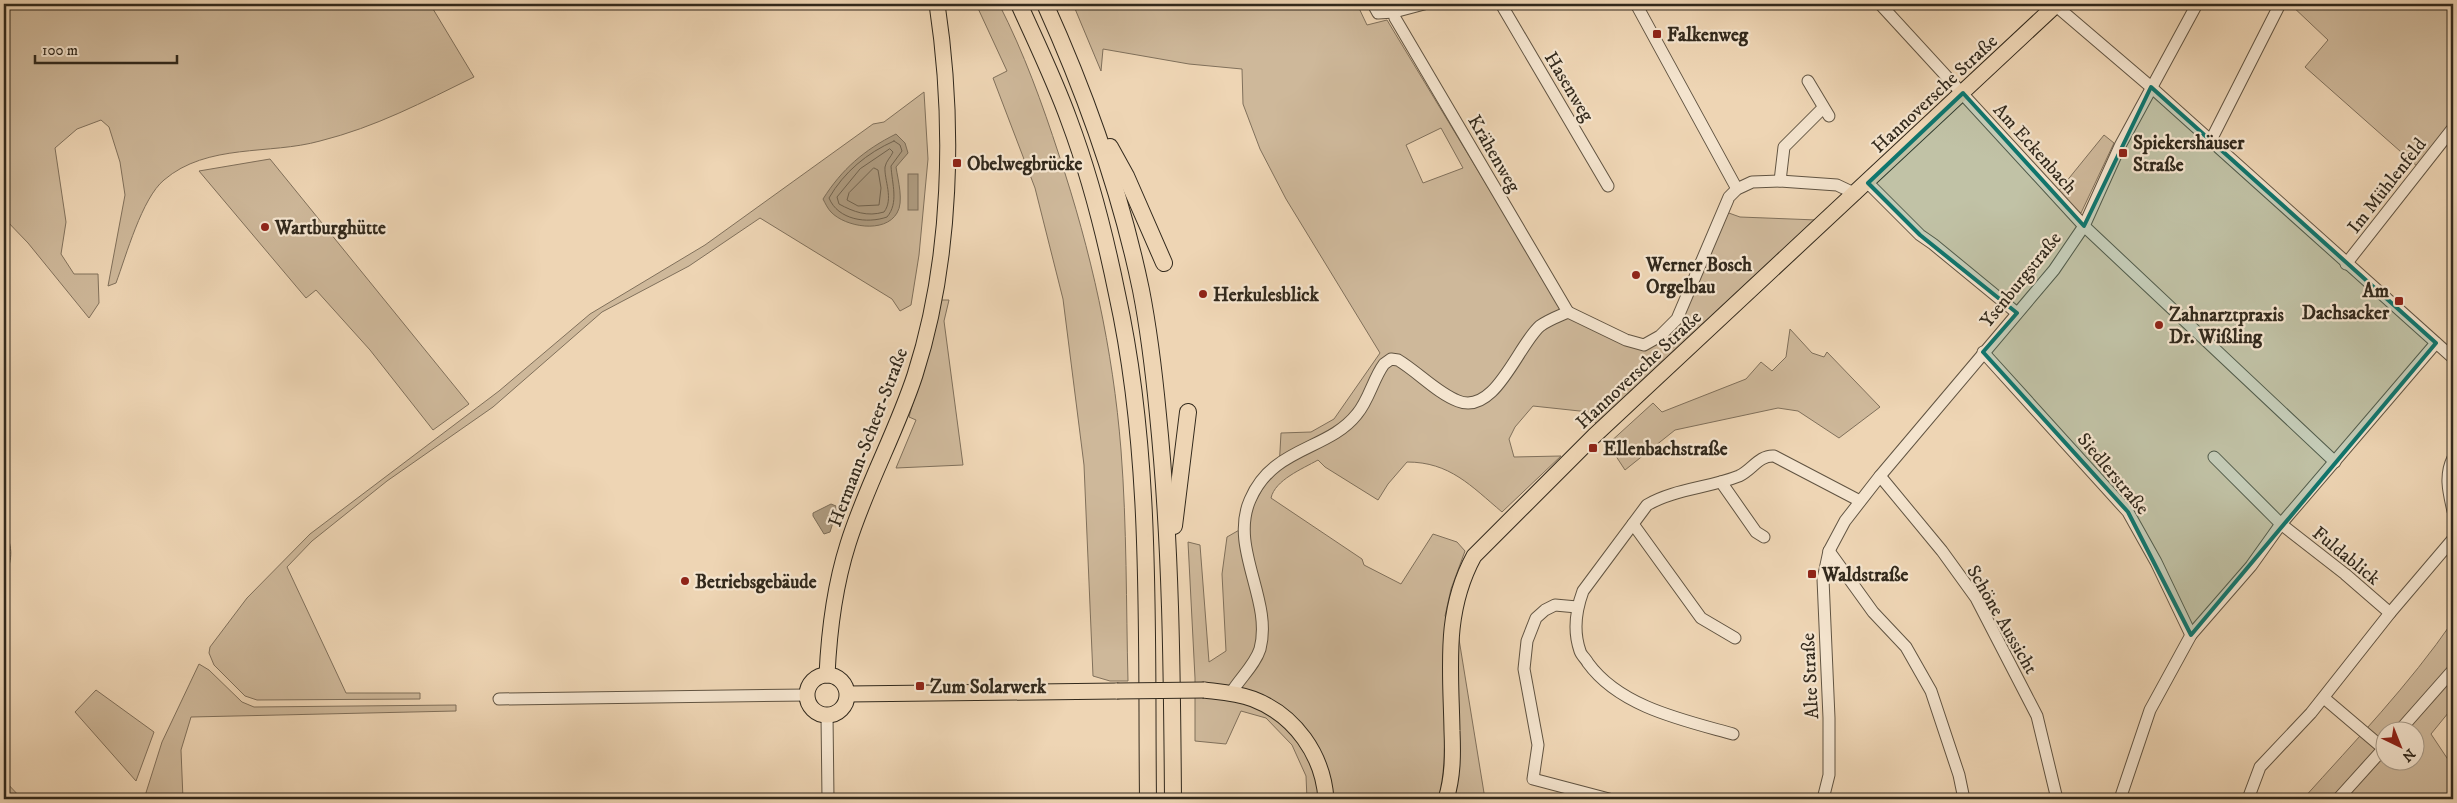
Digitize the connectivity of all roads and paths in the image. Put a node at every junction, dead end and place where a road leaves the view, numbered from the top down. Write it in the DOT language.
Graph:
graph roads {
  1 [pos="937,4"];
  2 [pos="1019,4"];
  3 [pos="1045,4"];
  4 [pos="1424,4"];
  5 [pos="1501,4"];
  6 [pos="1636,4"];
  7 [pos="1880,4"];
  8 [pos="2056,4"];
  9 [pos="2197,4"];
  10 [pos="2280,4"];
  11 [pos="1375,8"];
  12 [pos="1394,12"];
  13 [pos="1808,81"];
  14 [pos="2151,88"];
  15 [pos="1963,93"];
  16 [pos="1092,113"];
  17 [pos="2453,128"];
  18 [pos="2210,142"];
  19 [pos="1780,181"];
  20 [pos="1868,183"];
  21 [pos="1608,186"];
  22 [pos="1737,189"];
  23 [pos="1856,194"];
  24 [pos="2084,226"];
  25 [pos="1164,263"];
  26 [pos="2346,264"];
  27 [pos="1568,312"];
  28 [pos="2017,313"];
  29 [pos="2436,343"];
  30 [pos="1983,352"];
  31 [pos="2453,358"];
  32 [pos="1188,412"];
  33 [pos="2214,457"];
  34 [pos="2453,458"];
  35 [pos="2335,462"];
  36 [pos="1880,476"];
  37 [pos="1721,482"];
  38 [pos="1860,501"];
  39 [pos="2453,511"];
  40 [pos="1633,524"];
  41 [pos="2281,524"];
  42 [pos="1764,537"];
  43 [pos="2453,539"];
  44 [pos="1829,550"];
  45 [pos="1168,553"];
  46 [pos="1577,607"];
  47 [pos="2390,613"];
  48 [pos="2191,635"];
  49 [pos="1735,638"];
  50 [pos="2453,670"];
  51 [pos="827,675"];
  52 [pos="1231,693"];
  53 [pos="848,694"];
  54 [pos="808,695"];
  55 [pos="2324,698"];
  56 [pos="498,699"];
  57 [pos="827,715"];
  58 [pos="2409,720"];
  59 [pos="1733,734"];
  60 [pos="2374,740"];
  61 [pos="2374,759"];
  62 [pos="828,799"];
  63 [pos="1148,799"];
  64 [pos="1173,799"];
  65 [pos="1326,799"];
  66 [pos="1446,799"];
  67 [pos="1609,799"];
  68 [pos="1823,799"];
  69 [pos="1964,799"];
  70 [pos="2058,799"];
  71 [pos="2120,799"];
  72 [pos="2248,799"];
  73 [pos="2338,799"];
  1 -- 51 [label="main road, Hermann-Scheer-Straße"];
  2 -- 63 [label="highway"];
  3 -- 16 [label="highway"];
  4 -- 12 [label="street"];
  5 -- 21 [label="street, Hasenweg"];
  6 -- 22 [label="street"];
  7 -- 15 [label="street, Am Eckenbach"];
  8 -- 14 [label="street"];
  8 -- 15 [label="main road, Hannoversche Straße"];
  9 -- 14 [label="street, Ysenburgstraße"];
  10 -- 18 [label="street"];
  11 -- 12 [label="street"];
  12 -- 27 [label="street, Krähenweg"];
  13 -- 19 [label="street"];
  14 -- 18 [label="street"];
  14 -- 24 [label="street, Ysenburgstraße"];
  15 -- 20 [label="main road, Hannoversche Straße"];
  15 -- 24 [label="street, Am Eckenbach"];
  16 -- 25 [label="highway"];
  16 -- 45 [label="highway"];
  17 -- 26 [label="street, Im Mühlenfeld"];
  18 -- 26 [label="street"];
  19 -- 22 [label="street"];
  19 -- 23 [label="street"];
  20 -- 23 [label="main road, Hannoversche Straße"];
  20 -- 28 [label="street"];
  22 -- 27 [label="street"];
  23 -- 66 [label="main road, Hannoversche Straße"];
  24 -- 28 [label="street, Ysenburgstraße"];
  24 -- 35 [label="street, Am Eckenbach"];
  26 -- 29 [label="street"];
  27 -- 52 [label="street"];
  28 -- 30 [label="street, Ysenburgstraße"];
  29 -- 31 [label="street"];
  29 -- 35 [label="street"];
  30 -- 36 [label="street, Ysenburgstraße"];
  30 -- 48 [label="street, Siedlerstraße"];
  32 -- 45 [label="highway"];
  33 -- 41 [label="street"];
  34 -- 39 [label="street"];
  35 -- 41 [label="street"];
  36 -- 38 [label="street, Ysenburgstraße"];
  36 -- 70 [label="street, Schöne Aussicht"];
  37 -- 38 [label="street"];
  37 -- 40 [label="street"];
  37 -- 42 [label="street"];
  38 -- 44 [label="street, Ysenburgstraße"];
  40 -- 46 [label="street"];
  40 -- 49 [label="street"];
  41 -- 47 [label="street, Fuldablick"];
  41 -- 48 [label="street"];
  43 -- 47 [label="street"];
  44 -- 68 [label="street, Alte Straße"];
  44 -- 69 [label="street"];
  45 -- 64 [label="highway"];
  46 -- 59 [label="street"];
  46 -- 67 [label="street"];
  47 -- 55 [label="street"];
  48 -- 71 [label="street"];
  50 -- 58 [label="street"];
  51 -- 53 [label="main road"];
  51 -- 54 [label="main road"];
  52 -- 53 [label="main road, bridge"];
  52 -- 65 [label="main road"];
  53 -- 57 [label="main road"];
  54 -- 56 [label="street"];
  54 -- 57 [label="main road"];
  55 -- 60 [label="street"];
  55 -- 72 [label="street"];
  57 -- 62 [label="street"];
  61 -- 73 [label="street"];
}
